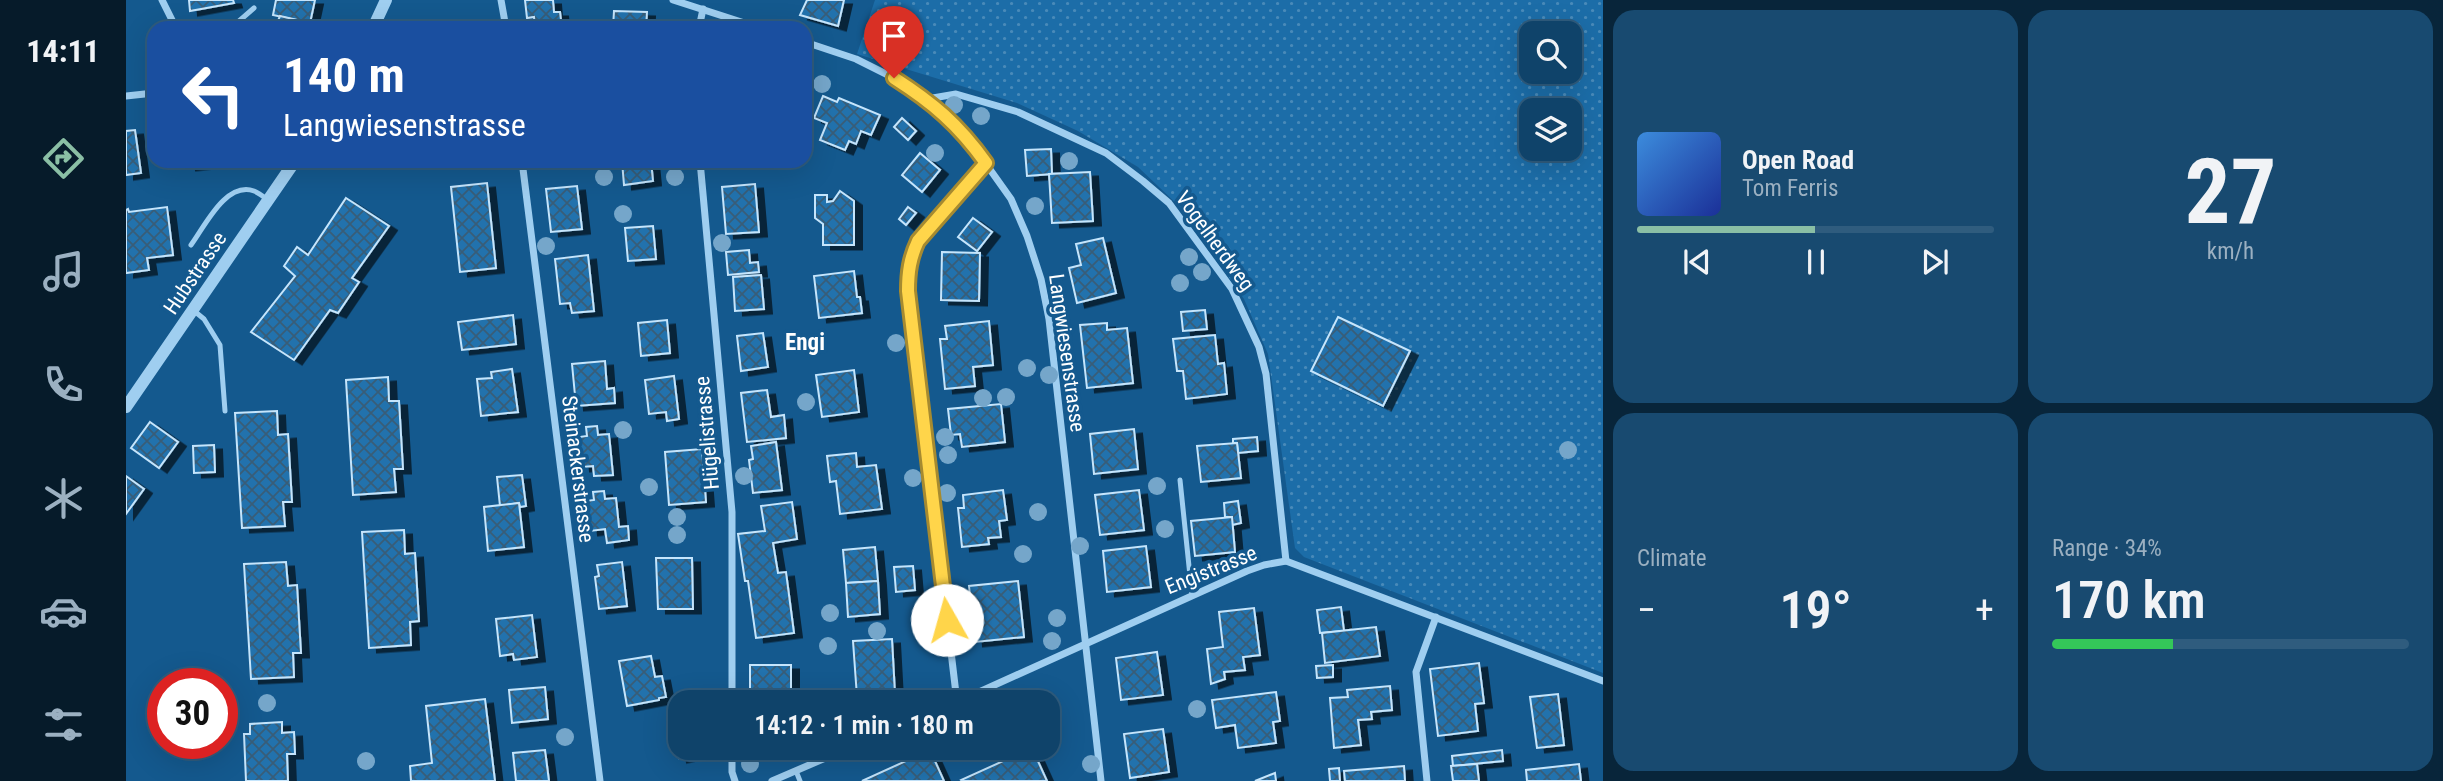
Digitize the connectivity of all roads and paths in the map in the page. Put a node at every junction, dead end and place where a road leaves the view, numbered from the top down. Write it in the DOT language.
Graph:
graph roads {
  1 [pos="162,0"];
  2 [pos="386,0"];
  3 [pos="501,0"];
  4 [pos="673,0"];
  5 [pos="254,8"];
  6 [pos="703,9"];
  7 [pos="172,21"];
  8 [pos="239,21"];
  9 [pos="376,21"];
  10 [pos="505,21"];
  11 [pos="700,21"];
  12 [pos="739,21"];
  13 [pos="812,45"];
  14 [pos="147,94"];
  15 [pos="126,96"];
  16 [pos="927,99"];
  17 [pos="986,163"];
  18 [pos="290,168"];
  19 [pos="523,168"];
  20 [pos="701,168"];
  21 [pos="268,200"];
  22 [pos="191,245"];
  23 [pos="193,310"];
  24 [pos="126,407"];
  25 [pos="225,411"];
  26 [pos="1180,480"];
  27 [pos="1286,561"];
  28 [pos="1192,595"];
  29 [pos="1436,617"];
  30 [pos="1085,644"];
  31 [pos="1603,681"];
  32 [pos="732,690"];
  33 [pos="956,690"];
  34 [pos="983,690"];
  35 [pos="732,760"];
  36 [pos="821,760"];
  37 [pos="796,771"];
  38 [pos="600,781"];
  39 [pos="735,781"];
  40 [pos="772,781"];
  41 [pos="800,781"];
  42 [pos="1101,781"];
  43 [pos="1427,781"];
  1 -- 7 [label="street"];
  2 -- 9 [label="street"];
  3 -- 10 [label="street"];
  4 -- 6 [label="street"];
  5 -- 8 [label="lane"];
  6 -- 11 [label="street"];
  6 -- 12 [label="street"];
  13 -- 16 [label="street, Langwiesenstrasse"];
  14 -- 15 [label="street"];
  16 -- 17 [label="street, Langwiesenstrasse"];
  16 -- 27 [label="street, Vogelherdweg"];
  17 -- 30 [label="street, Langwiesenstrasse"];
  17 -- 33 [label="street"];
  18 -- 21 [label="street, Hubstrasse"];
  19 -- 38 [label="street, Steinackerstrasse"];
  20 -- 32 [label="street, Hügelistrasse"];
  21 -- 22 [label="lane"];
  21 -- 23 [label="street, Hubstrasse"];
  23 -- 24 [label="street, Hubstrasse"];
  23 -- 25 [label="lane"];
  26 -- 28 [label="lane"];
  27 -- 28 [label="street, Engistrasse"];
  27 -- 29 [label="street, Engistrasse"];
  28 -- 30 [label="street, Engistrasse"];
  29 -- 31 [label="street, Engistrasse"];
  29 -- 43 [label="street"];
  30 -- 34 [label="street, Engistrasse"];
  30 -- 42 [label="street, Langwiesenstrasse"];
  35 -- 39 [label="street"];
  36 -- 37 [label="street"];
  37 -- 40 [label="street"];
  37 -- 41 [label="lane"];
}
